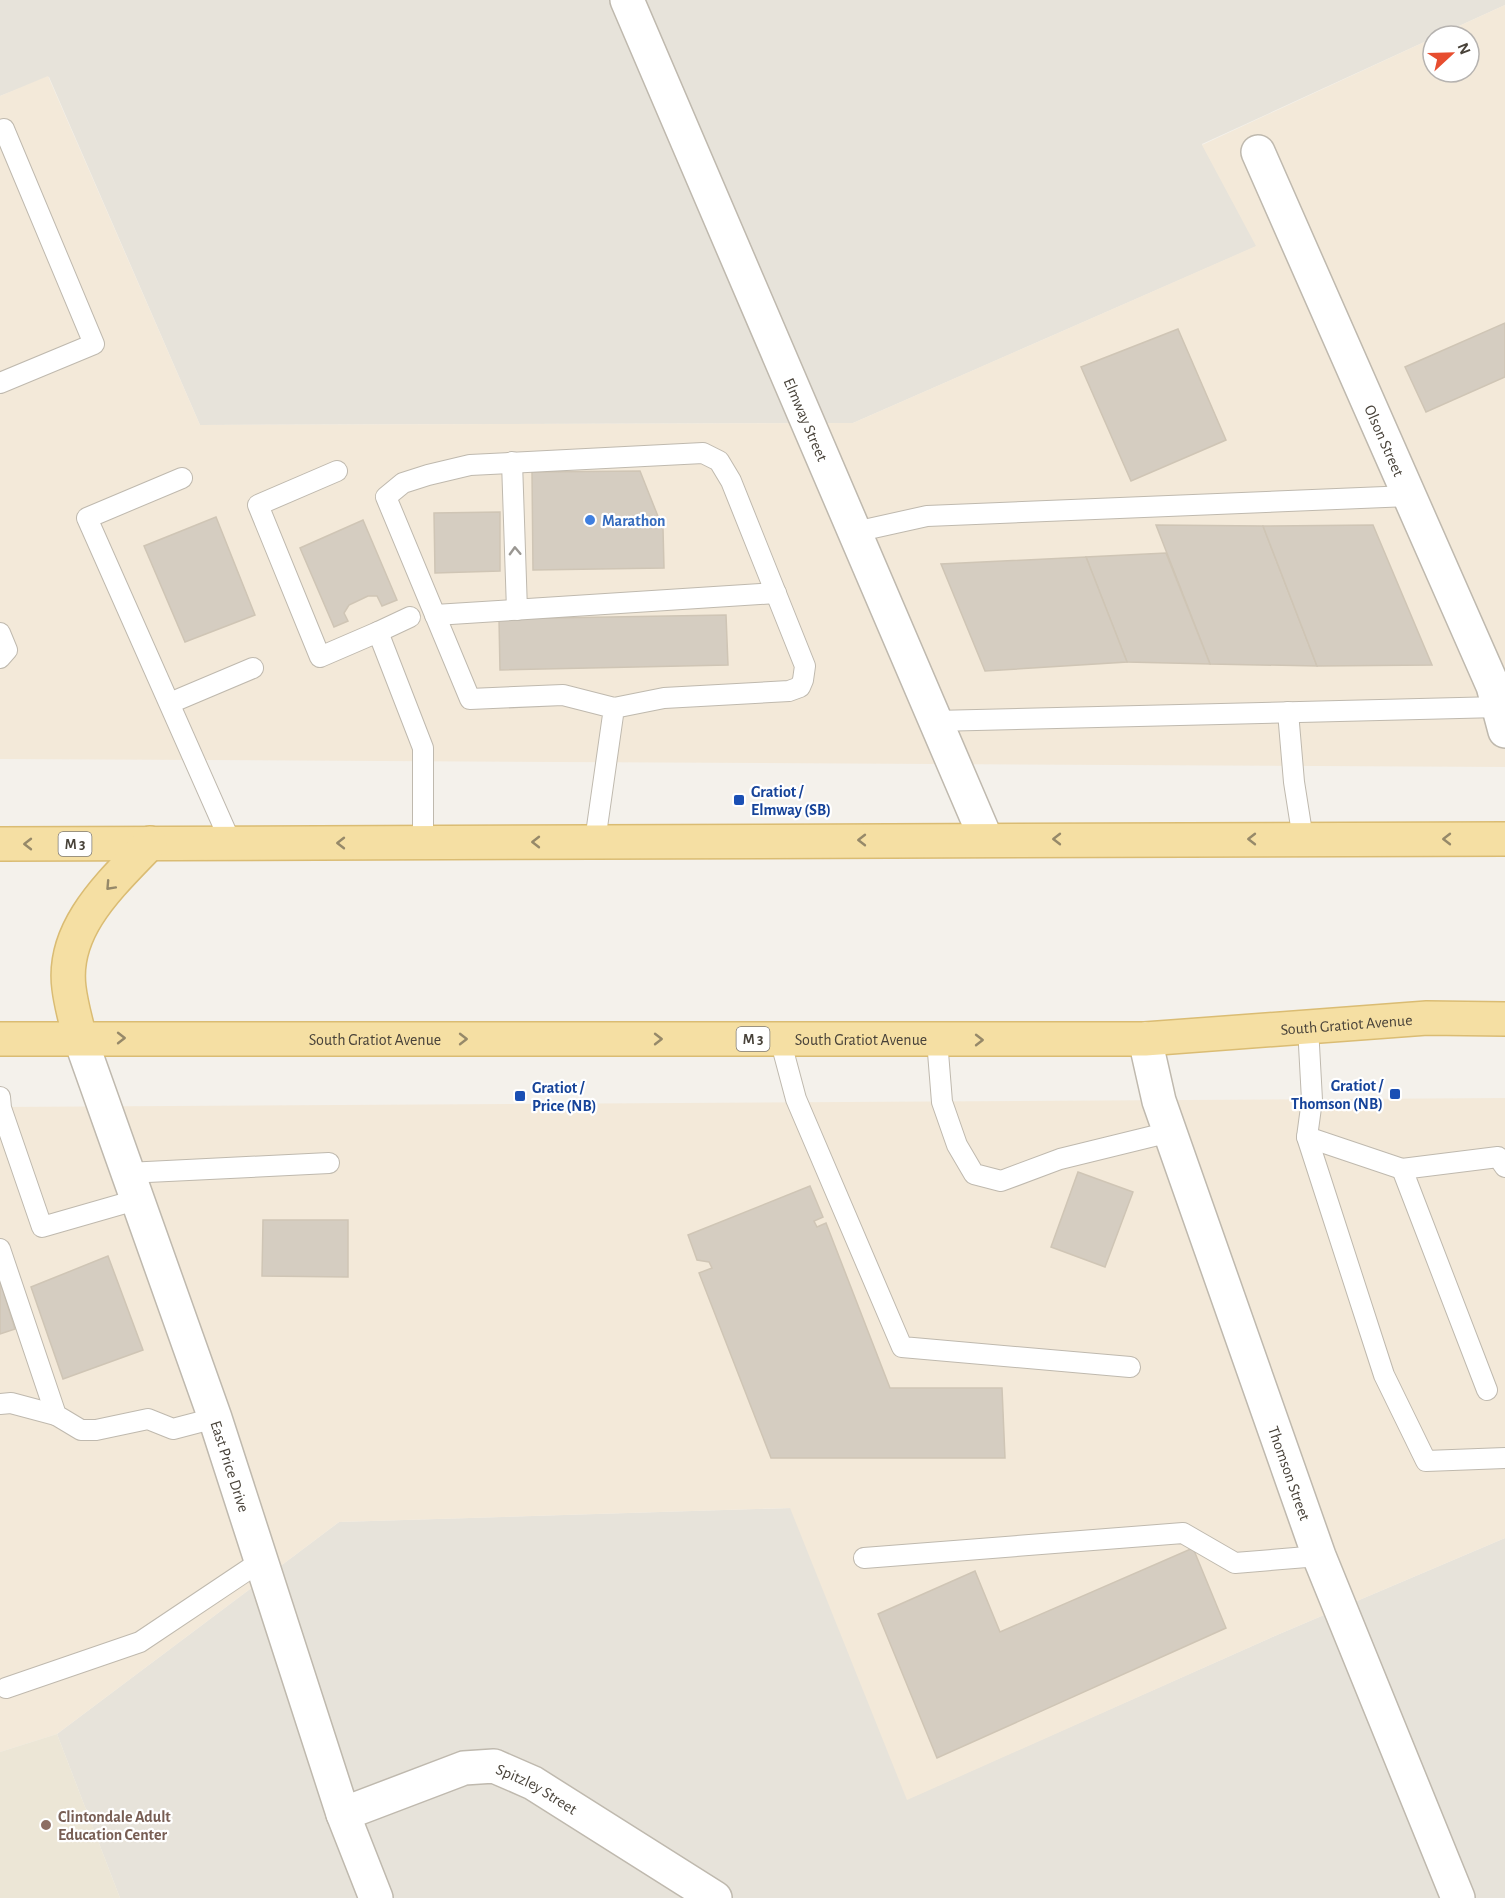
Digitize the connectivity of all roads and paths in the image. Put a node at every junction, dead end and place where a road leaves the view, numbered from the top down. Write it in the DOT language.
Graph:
graph roads {
  1 [pos="627,0"];
  2 [pos="0,131"];
  3 [pos="1258,153"];
  4 [pos="0,383"];
  5 [pos="512,462"];
  6 [pos="337,471"];
  7 [pos="182,478"];
  8 [pos="1409,496"];
  9 [pos="855,532"];
  10 [pos="776,593"];
  11 [pos="517,610"];
  12 [pos="435,615"];
  13 [pos="410,617"];
  14 [pos="378,632"];
  15 [pos="0,633"];
  16 [pos="0,658"];
  17 [pos="253,668"];
  18 [pos="170,703"];
  19 [pos="614,708"];
  20 [pos="1288,712"];
  21 [pos="1502,719"];
  22 [pos="935,721"];
  23 [pos="986,839"];
  24 [pos="1303,839"];
  25 [pos="1505,839"];
  26 [pos="595,841"];
  27 [pos="423,842"];
  28 [pos="150,843"];
  29 [pos="231,843"];
  30 [pos="0,844"];
  31 [pos="1505,1019"];
  32 [pos="1308,1027"];
  33 [pos="80,1038"];
  34 [pos="0,1039"];
  35 [pos="780,1039"];
  36 [pos="937,1040"];
  37 [pos="1145,1040"];
  38 [pos="0,1097"];
  39 [pos="1170,1132"];
  40 [pos="1307,1137"];
  41 [pos="329,1163"];
  42 [pos="1505,1167"];
  43 [pos="1402,1169"];
  44 [pos="131,1187"];
  45 [pos="0,1249"];
  46 [pos="1130,1367"];
  47 [pos="1487,1390"];
  48 [pos="0,1404"];
  49 [pos="56,1415"];
  50 [pos="215,1419"];
  51 [pos="1505,1458"];
  52 [pos="1319,1556"];
  53 [pos="864,1558"];
  54 [pos="261,1561"];
  55 [pos="6,1688"];
  56 [pos="343,1814"];
  57 [pos="376,1898"];
  58 [pos="715,1898"];
  59 [pos="1458,1898"];
  1 -- 9 [label="street, Elmway Street"];
  2 -- 4 [label="lane"];
  3 -- 8 [label="street, Olson Street"];
  5 -- 10 [label="lane"];
  11 -- 5 [label="lane, one-way"];
  5 -- 12 [label="lane"];
  6 -- 14 [label="lane"];
  7 -- 18 [label="lane"];
  8 -- 9 [label="lane"];
  8 -- 21 [label="street, Olson Street"];
  9 -- 22 [label="street, Elmway Street"];
  10 -- 11 [label="lane"];
  10 -- 19 [label="lane"];
  11 -- 12 [label="lane"];
  12 -- 19 [label="lane"];
  13 -- 14 [label="lane"];
  14 -- 27 [label="lane"];
  15 -- 16 [label="lane"];
  17 -- 18 [label="lane"];
  18 -- 29 [label="lane"];
  19 -- 26 [label="lane"];
  20 -- 21 [label="lane"];
  20 -- 22 [label="lane"];
  20 -- 24 [label="lane"];
  22 -- 23 [label="street, Elmway Street"];
  24 -- 23 [label="main road, M 3, one-way"];
  23 -- 26 [label="main road, M 3, one-way"];
  25 -- 24 [label="main road, M 3, one-way"];
  26 -- 27 [label="main road, M 3, one-way"];
  27 -- 29 [label="main road, M 3, one-way"];
  28 -- 29 [label="main road, M 3"];
  28 -- 30 [label="main road, M 3, one-way"];
  28 -- 33 [label="main road, one-way"];
  31 -- 32 [label="main road, South Gratiot Avenue / M 3"];
  32 -- 37 [label="main road, South Gratiot Avenue / M 3"];
  32 -- 40 [label="lane"];
  33 -- 34 [label="main road, South Gratiot Avenue / M 3"];
  33 -- 35 [label="main road, South Gratiot Avenue / M 3, one-way"];
  33 -- 44 [label="street, East Price Drive"];
  35 -- 36 [label="main road, South Gratiot Avenue / M 3"];
  35 -- 46 [label="lane"];
  36 -- 37 [label="main road, South Gratiot Avenue / M 3, one-way"];
  36 -- 39 [label="lane"];
  37 -- 39 [label="street, Thomson Street"];
  38 -- 44 [label="lane"];
  39 -- 52 [label="street, Thomson Street"];
  40 -- 43 [label="lane"];
  40 -- 51 [label="lane"];
  41 -- 44 [label="lane"];
  42 -- 43 [label="lane"];
  43 -- 47 [label="lane"];
  44 -- 50 [label="street, East Price Drive"];
  45 -- 49 [label="lane"];
  48 -- 49 [label="lane"];
  49 -- 50 [label="lane"];
  50 -- 54 [label="street, East Price Drive"];
  52 -- 53 [label="lane"];
  52 -- 59 [label="street, Thomson Street"];
  54 -- 55 [label="lane"];
  54 -- 56 [label="street, East Price Drive"];
  56 -- 57 [label="street, East Price Drive"];
  56 -- 58 [label="street, Spitzley Street"];
}
